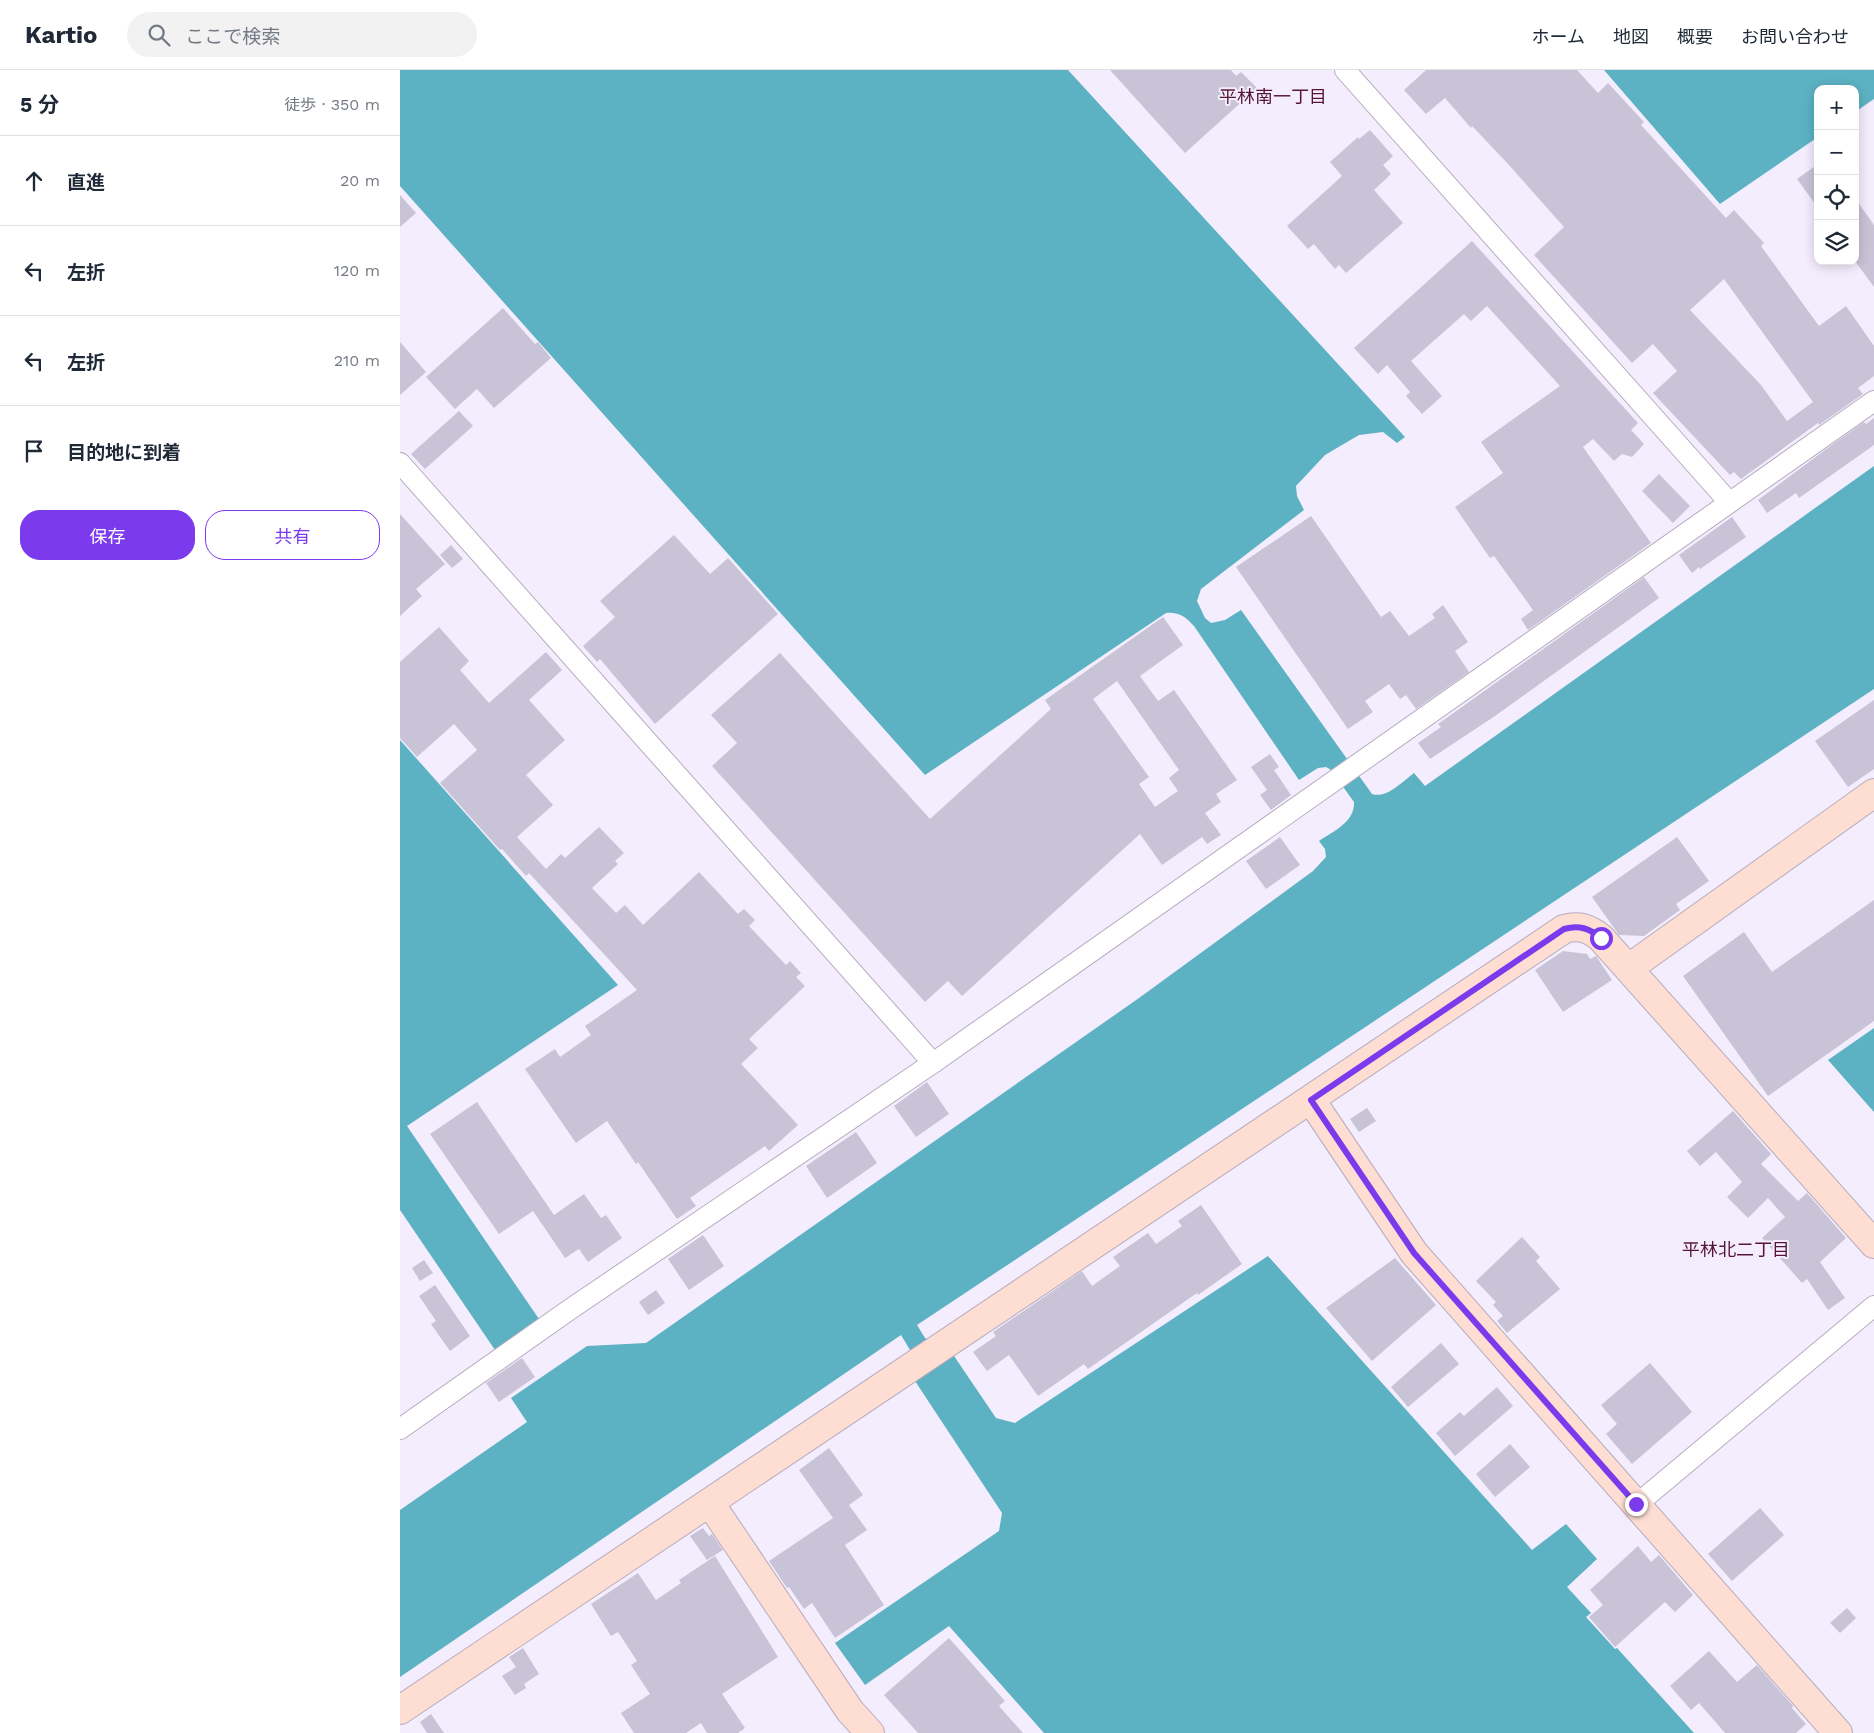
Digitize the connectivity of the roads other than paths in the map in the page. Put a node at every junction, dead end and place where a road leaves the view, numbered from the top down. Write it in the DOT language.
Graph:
graph roads {
  1 [pos="1345,70"];
  2 [pos="1874,401"];
  3 [pos="400,463"];
  4 [pos="1730,502"];
  5 [pos="1874,793"];
  6 [pos="1629,968"];
  7 [pos="933,1063"];
  8 [pos="1311,1100"];
  9 [pos="1874,1244"];
  10 [pos="1874,1306"];
  11 [pos="400,1429"];
  12 [pos="710,1503"];
  13 [pos="1636,1504"];
  14 [pos="400,1710"];
  15 [pos="870,1733"];
  16 [pos="1838,1733"];
  1 -- 4 [label="street"];
  2 -- 4 [label="street"];
  3 -- 7 [label="street"];
  4 -- 7 [label="street"];
  5 -- 6 [label="street"];
  6 -- 8 [label="street"];
  6 -- 9 [label="street"];
  7 -- 11 [label="street"];
  8 -- 12 [label="street"];
  8 -- 13 [label="street"];
  10 -- 13 [label="street"];
  12 -- 14 [label="street"];
  12 -- 15 [label="street"];
  13 -- 16 [label="street"];
}
